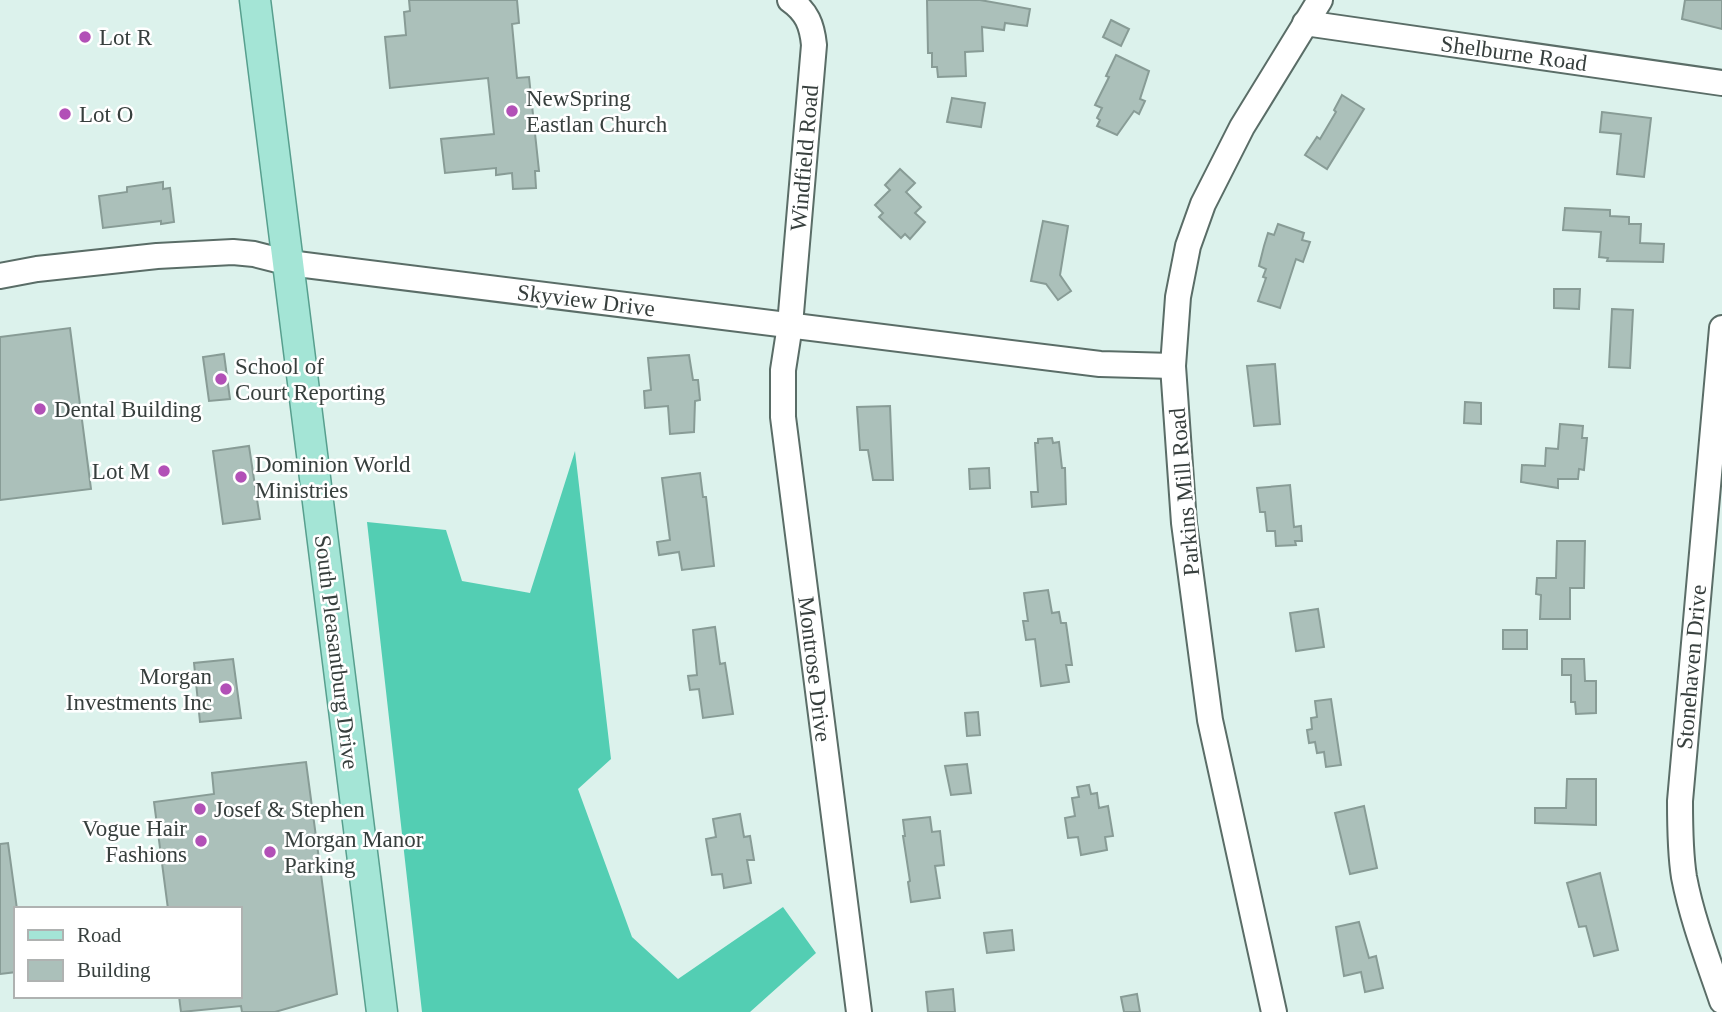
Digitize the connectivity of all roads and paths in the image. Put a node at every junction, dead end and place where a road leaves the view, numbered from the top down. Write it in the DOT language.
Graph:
graph roads {
  1 [pos="255,0"];
  2 [pos="790,0"];
  3 [pos="1320,0"];
  4 [pos="1306,23"];
  5 [pos="1722,83"];
  6 [pos="289,263"];
  7 [pos="0,276"];
  8 [pos="790,325"];
  9 [pos="1722,328"];
  10 [pos="1173,366"];
  11 [pos="1722,1001"];
  12 [pos="382,1012"];
  13 [pos="859,1012"];
  14 [pos="1274,1012"];
  1 -- 6 [label="main road, South Pleasantburg Drive"];
  2 -- 8 [label="street, Windfield Road"];
  3 -- 4 [label="street, Parkins Mill Road"];
  4 -- 5 [label="street, Shelburne Road"];
  4 -- 10 [label="street, Parkins Mill Road"];
  6 -- 7 [label="street, Skyview Drive"];
  6 -- 8 [label="street, Skyview Drive"];
  6 -- 12 [label="main road, South Pleasantburg Drive"];
  8 -- 10 [label="street, Skyview Drive"];
  8 -- 13 [label="street, Montrose Drive"];
  9 -- 11 [label="street, Stonehaven Drive"];
  10 -- 14 [label="street, Parkins Mill Road"];
}
